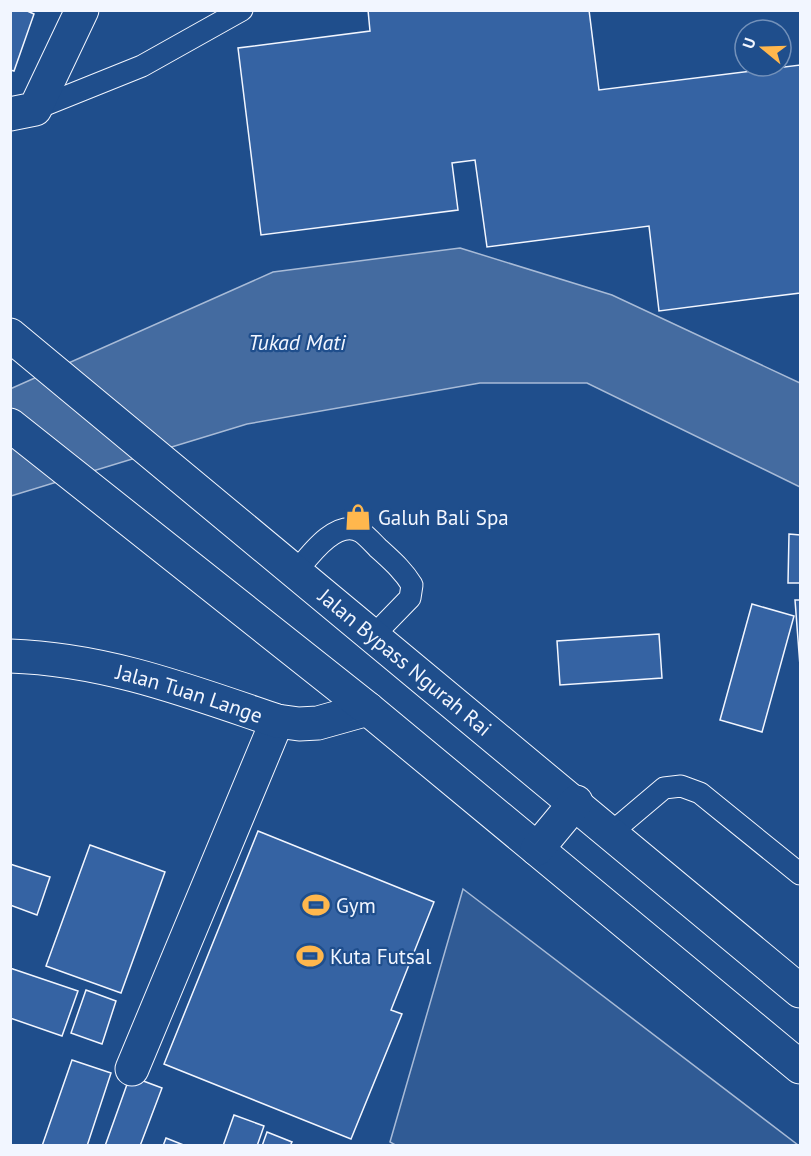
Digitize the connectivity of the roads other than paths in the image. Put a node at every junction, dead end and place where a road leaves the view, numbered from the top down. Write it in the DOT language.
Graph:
graph roads {
  1 [pos="82,10"];
  2 [pos="242,10"];
  3 [pos="23,111"];
  4 [pos="10,335"];
  5 [pos="10,425"];
  6 [pos="296,572"];
  7 [pos="374,636"];
  8 [pos="10,656"];
  9 [pos="368,709"];
  10 [pos="277,721"];
  11 [pos="576,802"];
  12 [pos="612,832"];
  13 [pos="537,849"];
  14 [pos="801,874"];
  15 [pos="801,991"];
  16 [pos="801,1067"];
  17 [pos="132,1069"];
  1 -- 3 [label="main road"];
  2 -- 3 [label="lane"];
  4 -- 6 [label="main road, Jalan Bypass Ngurah Rai"];
  5 -- 9 [label="main road"];
  6 -- 7 [label="main road, Jalan Bypass Ngurah Rai"];
  6 -- 7 [label="lane"];
  7 -- 11 [label="main road, Jalan Bypass Ngurah Rai"];
  8 -- 10 [label="main road, Jalan Tuan Lange"];
  9 -- 10 [label="main road, Jalan Tuan Lange"];
  9 -- 13 [label="main road"];
  10 -- 17 [label="main road"];
  11 -- 12 [label="main road, Jalan Bypass Ngurah Rai"];
  11 -- 13 [label="main road"];
  12 -- 14 [label="lane"];
  12 -- 15 [label="main road, Jalan Bypass Ngurah Rai"];
  13 -- 16 [label="main road"];
}
